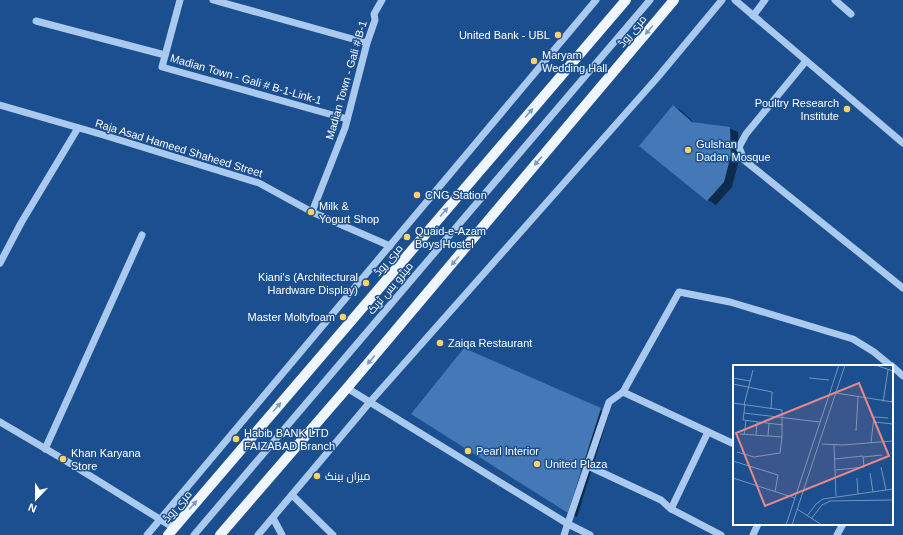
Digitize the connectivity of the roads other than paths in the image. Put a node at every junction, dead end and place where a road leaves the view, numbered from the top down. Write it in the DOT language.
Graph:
graph roads {
  1 [pos="180,0"];
  2 [pos="213,0"];
  3 [pos="382,0"];
  4 [pos="596,0"];
  5 [pos="626,0"];
  6 [pos="650,0"];
  7 [pos="674,0"];
  8 [pos="722,0"];
  9 [pos="735,0"];
  10 [pos="765,0"];
  11 [pos="835,0"];
  12 [pos="851,14"];
  13 [pos="753,16"];
  14 [pos="36,21"];
  15 [pos="367,43"];
  16 [pos="165,55"];
  17 [pos="806,61"];
  18 [pos="0,106"];
  19 [pos="347,119"];
  20 [pos="78,128"];
  21 [pos="903,143"];
  22 [pos="312,212"];
  23 [pos="142,235"];
  24 [pos="390,246"];
  25 [pos="3,249"];
  26 [pos="0,263"];
  27 [pos="903,288"];
  28 [pos="891,365"];
  29 [pos="893,367"];
  30 [pos="903,376"];
  31 [pos="347,388"];
  32 [pos="623,392"];
  33 [pos="370,402"];
  34 [pos="0,422"];
  35 [pos="708,432"];
  36 [pos="733,444"];
  37 [pos="45,448"];
  38 [pos="588,466"];
  39 [pos="292,495"];
  40 [pos="671,509"];
  41 [pos="273,518"];
  42 [pos="161,520"];
  43 [pos="568,524"];
  44 [pos="758,525"];
  45 [pos="842,525"];
  46 [pos="171,531"];
  47 [pos="148,535"];
  48 [pos="194,535"];
  49 [pos="220,535"];
  50 [pos="258,535"];
  51 [pos="282,535"];
  52 [pos="333,535"];
  53 [pos="564,535"];
  54 [pos="590,535"];
  55 [pos="721,535"];
  56 [pos="753,535"];
  57 [pos="837,535"];
  1 -- 16 [label="street"];
  2 -- 15 [label="street"];
  3 -- 15 [label="street, Madian Town - Gali # B-1"];
  4 -- 24 [label="street"];
  46 -- 5 [label="main road, مری روڈ, one-way"];
  6 -- 48 [label="street, میٹرو بس ٹریک"];
  7 -- 31 [label="main road, مری روڈ, one-way"];
  8 -- 33 [label="street"];
  9 -- 13 [label="street"];
  10 -- 13 [label="street"];
  11 -- 12 [label="street"];
  13 -- 17 [label="street"];
  14 -- 16 [label="street"];
  15 -- 19 [label="street, Madian Town - Gali # B-1"];
  16 -- 19 [label="street, Madian Town - Gali # B-1-Link-1"];
  17 -- 21 [label="street"];
  17 -- 27 [label="street"];
  18 -- 20 [label="street, Raja Asad Hameed Shaheed Street"];
  19 -- 22 [label="street, Madian Town - Gali # B-1"];
  20 -- 22 [label="street, Raja Asad Hameed Shaheed Street"];
  20 -- 25 [label="street"];
  22 -- 24 [label="street, Raja Asad Hameed Shaheed Street"];
  23 -- 37 [label="street"];
  24 -- 42 [label="street"];
  25 -- 26 [label="street"];
  28 -- 32 [label="street"];
  29 -- 30 [label="street"];
  31 -- 33 [label="street"];
  31 -- 49 [label="main road, مری روڈ"];
  32 -- 35 [label="street"];
  32 -- 38 [label="street"];
  33 -- 39 [label="street"];
  33 -- 43 [label="street"];
  34 -- 37 [label="street"];
  35 -- 36 [label="street"];
  35 -- 40 [label="street"];
  37 -- 42 [label="street"];
  38 -- 40 [label="street"];
  38 -- 43 [label="street"];
  39 -- 41 [label="street"];
  39 -- 52 [label="street"];
  40 -- 55 [label="street"];
  41 -- 50 [label="street"];
  41 -- 51 [label="street"];
  42 -- 46 [label="street"];
  42 -- 47 [label="street"];
  43 -- 53 [label="street"];
  43 -- 54 [label="street"];
  44 -- 56 [label="street"];
  45 -- 57 [label="street"];
}
